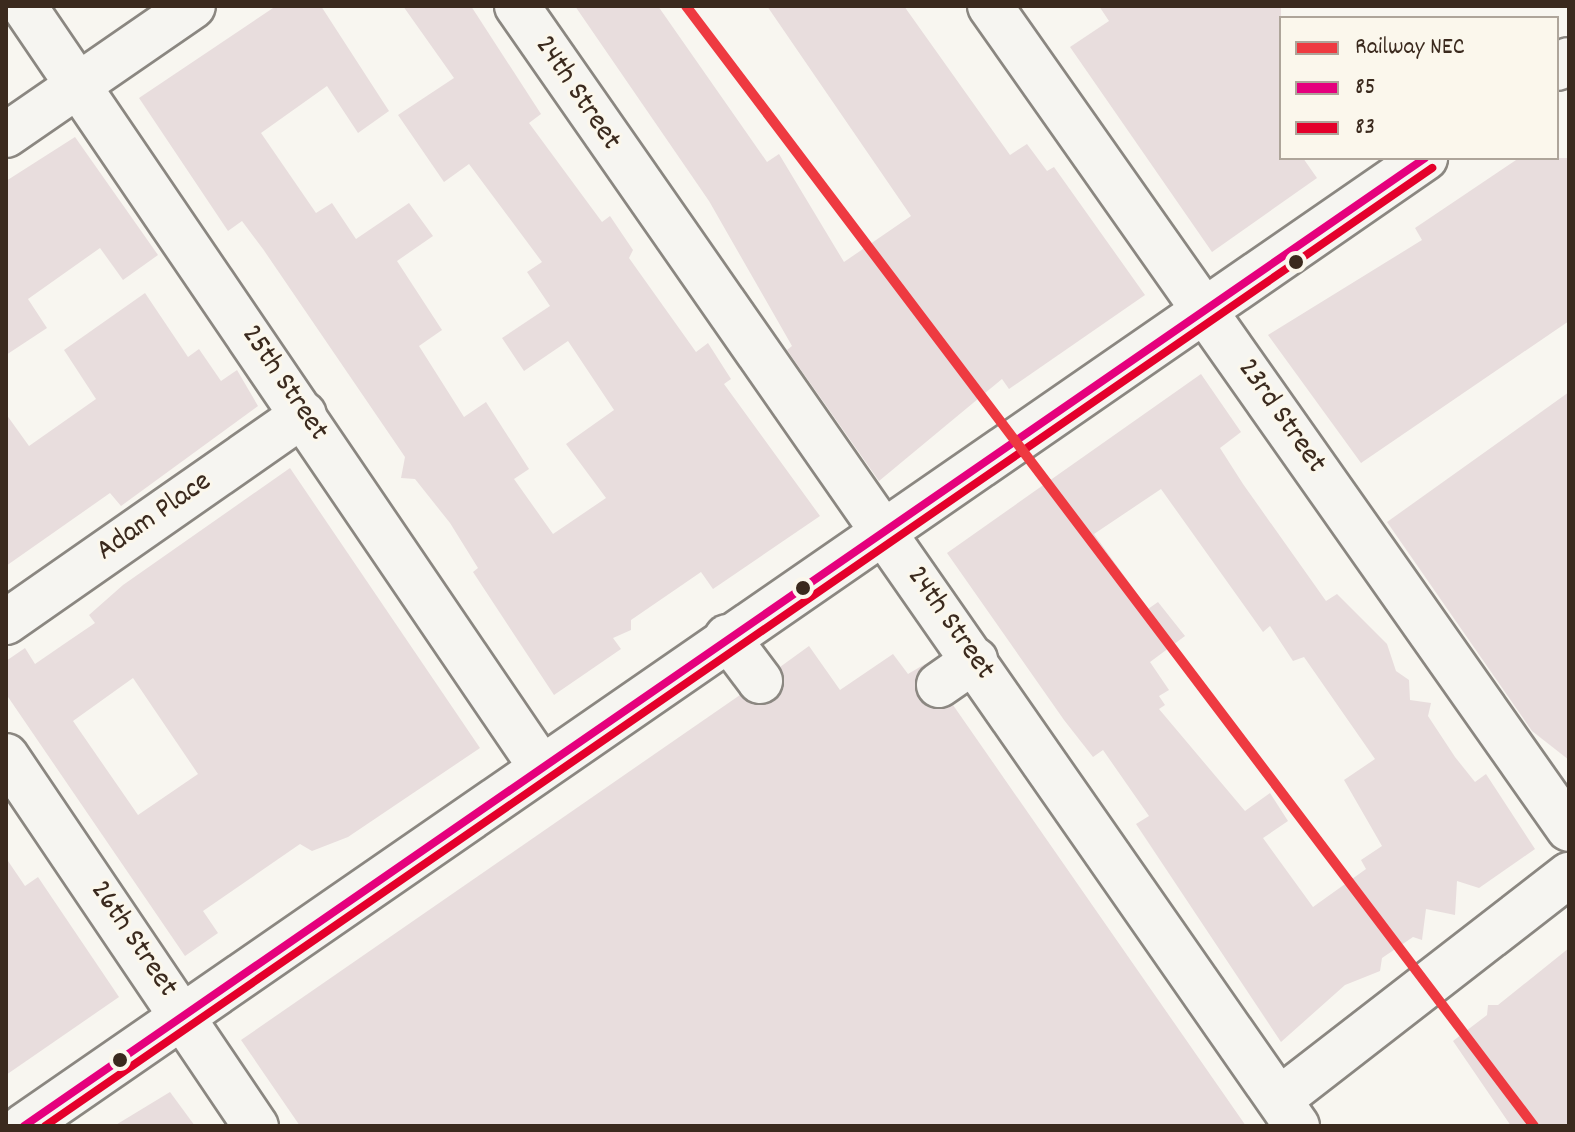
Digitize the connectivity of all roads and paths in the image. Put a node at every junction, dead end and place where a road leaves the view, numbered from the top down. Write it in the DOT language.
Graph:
graph roads {
  1 [pos="24,6"];
  2 [pos="193,6"];
  3 [pos="517,6"];
  4 [pos="990,6"];
  5 [pos="79,86"];
  6 [pos="6,135"];
  7 [pos="1422,160"];
  8 [pos="1204,307"];
  9 [pos="304,414"];
  10 [pos="881,530"];
  11 [pos="6,622"];
  12 [pos="727,637"];
  13 [pos="975,660"];
  14 [pos="760,681"];
  15 [pos="939,685"];
  16 [pos="6,756"];
  17 [pos="539,764"];
  18 [pos="1569,829"];
  19 [pos="1569,875"];
  20 [pos="182,1016"];
  21 [pos="1288,1112"];
  22 [pos="24,1126"];
  23 [pos="256,1126"];
  1 -- 5 [label="street, 25th Street"];
  2 -- 5 [label="street"];
  3 -- 10 [label="street, 24th Street"];
  4 -- 8 [label="street, 23rd Street"];
  5 -- 6 [label="street"];
  5 -- 9 [label="street, 25th Street"];
  7 -- 8 [label="street"];
  8 -- 10 [label="street"];
  8 -- 18 [label="street, 23rd Street"];
  9 -- 11 [label="street, Adam Place"];
  9 -- 17 [label="street, 25th Street"];
  10 -- 12 [label="street"];
  10 -- 13 [label="street, 24th Street"];
  12 -- 14 [label="street"];
  12 -- 17 [label="street"];
  13 -- 15 [label="street"];
  13 -- 21 [label="street, 24th Street"];
  16 -- 20 [label="street, 26th Street"];
  17 -- 20 [label="street"];
  19 -- 21 [label="street"];
  20 -- 22 [label="street"];
  20 -- 23 [label="street, 26th Street"];
}
